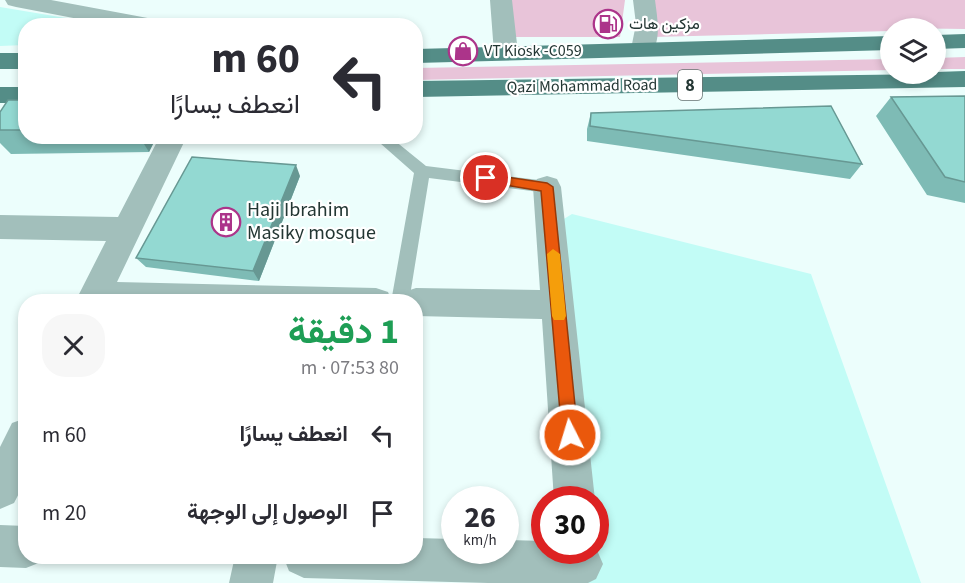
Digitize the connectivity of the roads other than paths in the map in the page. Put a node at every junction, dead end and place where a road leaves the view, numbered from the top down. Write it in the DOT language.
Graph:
graph roads {
  1 [pos="16,0"];
  2 [pos="501,0"];
  3 [pos="644,0"];
  4 [pos="111,18"];
  5 [pos="965,41"];
  6 [pos="946,42"];
  7 [pos="880,43"];
  8 [pos="642,48"];
  9 [pos="506,53"];
  10 [pos="423,56"];
  11 [pos="0,61"];
  12 [pos="18,61"];
  13 [pos="965,79"];
  14 [pos="423,89"];
  15 [pos="0,95"];
  16 [pos="18,95"];
  17 [pos="18,104"];
  18 [pos="6,120"];
  19 [pos="170,144"];
  20 [pos="389,144"];
  21 [pos="422,171"];
  22 [pos="547,187"];
  23 [pos="0,227"];
  24 [pos="128,229"];
  25 [pos="96,294"];
  26 [pos="401,294"];
  27 [pos="423,302"];
  28 [pos="558,305"];
  29 [pos="18,453"];
  30 [pos="574,486"];
  31 [pos="0,489"];
  32 [pos="0,546"];
  33 [pos="18,547"];
  34 [pos="423,560"];
  35 [pos="255,564"];
  36 [pos="581,566"];
  37 [pos="251,583"];
  1 -- 4 [label="street"];
  2 -- 9 [label="street"];
  3 -- 8 [label="street"];
  5 -- 6 [label="main road"];
  7 -- 8 [label="main road, Qazi Mohammad Road / 8"];
  8 -- 9 [label="main road, Qazi Mohammad Road / 8"];
  9 -- 10 [label="main road, Qazi Mohammad Road / 8"];
  11 -- 12 [label="main road"];
  13 -- 14 [label="main road, Qazi Mohammad Road / 8"];
  15 -- 16 [label="main road"];
  17 -- 18 [label="street"];
  19 -- 24 [label="street"];
  20 -- 21 [label="lane"];
  21 -- 22 [label="lane"];
  21 -- 26 [label="lane"];
  22 -- 28 [label="street"];
  23 -- 24 [label="street"];
  24 -- 25 [label="street"];
  27 -- 28 [label="street"];
  28 -- 30 [label="street"];
  29 -- 31 [label="street"];
  32 -- 33 [label="street"];
  34 -- 36 [label="street"];
  35 -- 37 [label="street"];
}
